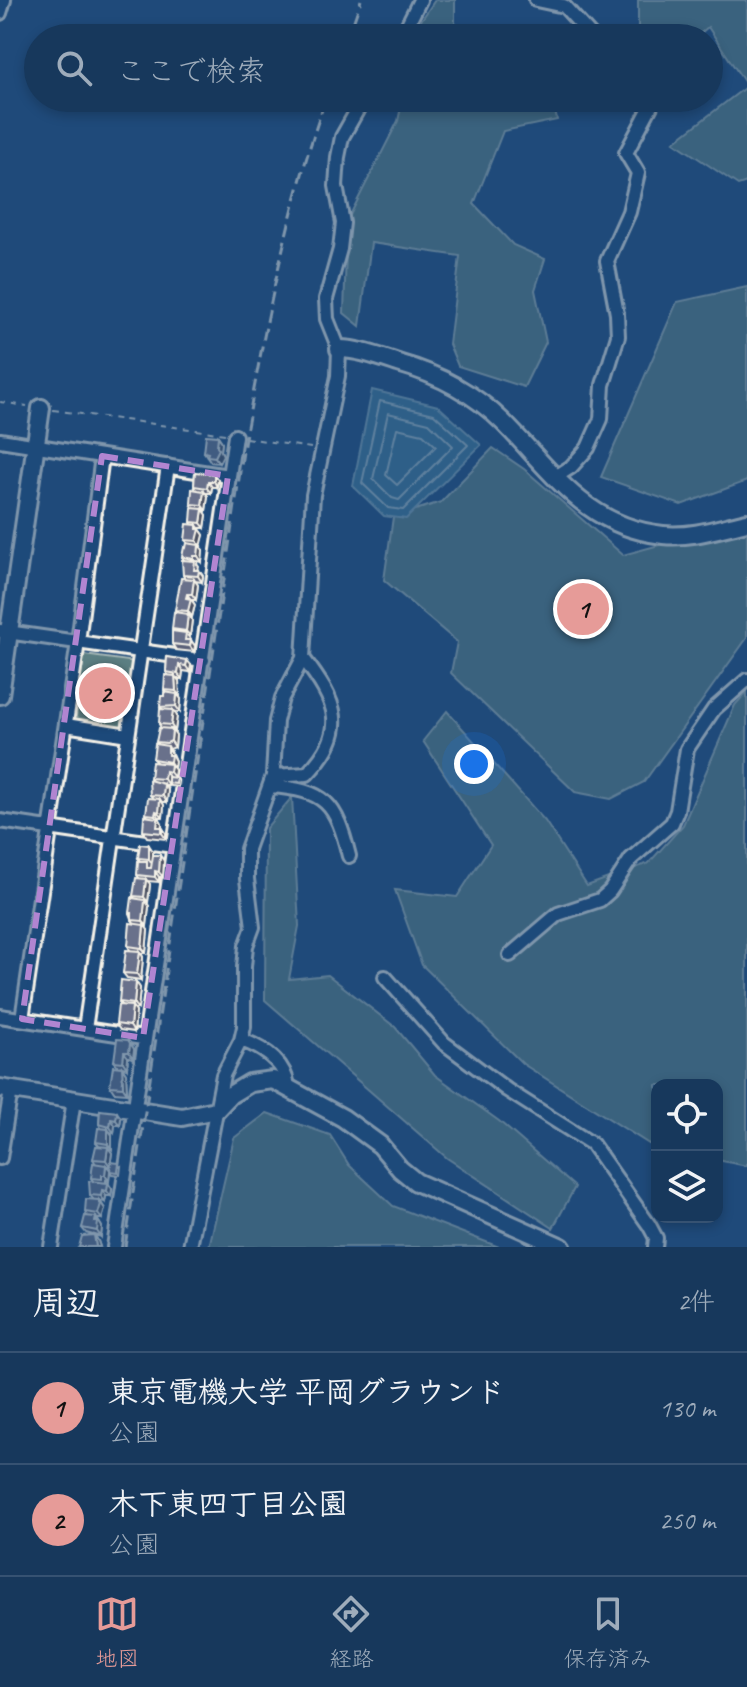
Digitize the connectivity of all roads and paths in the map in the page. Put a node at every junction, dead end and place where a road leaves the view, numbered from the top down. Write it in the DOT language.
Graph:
graph roads {
  1 [pos="4,0"];
  2 [pos="420,0"];
  3 [pos="536,0"];
  4 [pos="0,13"];
  5 [pos="408,24"];
  6 [pos="580,24"];
  7 [pos="356,112"];
  8 [pos="648,112"];
  9 [pos="339,349"];
  10 [pos="0,402"];
  11 [pos="41,408"];
  12 [pos="235,436"];
  13 [pos="0,440"];
  14 [pos="36,446"];
  15 [pos="321,449"];
  16 [pos="102,456"];
  17 [pos="168,466"];
  18 [pos="228,476"];
  19 [pos="554,478"];
  20 [pos="747,522"];
  21 [pos="5,632"];
  22 [pos="78,642"];
  23 [pos="141,651"];
  24 [pos="303,658"];
  25 [pos="203,660"];
  26 [pos="747,680"];
  27 [pos="0,695"];
  28 [pos="66,725"];
  29 [pos="128,735"];
  30 [pos="272,781"];
  31 [pos="0,821"];
  32 [pos="50,828"];
  33 [pos="113,838"];
  34 [pos="173,846"];
  35 [pos="349,856"];
  36 [pos="510,955"];
  37 [pos="385,977"];
  38 [pos="0,1016"];
  39 [pos="22,1019"];
  40 [pos="85,1029"];
  41 [pos="143,1038"];
  42 [pos="241,1040"];
  43 [pos="288,1086"];
  44 [pos="5,1089"];
  45 [pos="74,1100"];
  46 [pos="134,1109"];
  47 [pos="216,1110"];
  48 [pos="0,1158"];
  49 [pos="51,1247"];
  50 [pos="114,1247"];
  51 [pos="190,1247"];
  52 [pos="562,1247"];
  53 [pos="655,1247"];
  1 -- 4 [label="street"];
  2 -- 5 [label="street"];
  3 -- 6 [label="street"];
  7 -- 9 [label="street"];
  8 -- 19 [label="street"];
  9 -- 15 [label="street"];
  9 -- 19 [label="street"];
  10 -- 11 [label="path"];
  11 -- 12 [label="path"];
  11 -- 14 [label="street"];
  12 -- 15 [label="path"];
  12 -- 18 [label="street"];
  13 -- 14 [label="street"];
  14 -- 16 [label="street"];
  14 -- 21 [label="street"];
  15 -- 24 [label="street"];
  16 -- 17 [label="street"];
  16 -- 22 [label="street"];
  17 -- 18 [label="street"];
  17 -- 23 [label="street"];
  18 -- 25 [label="street"];
  19 -- 20 [label="street"];
  21 -- 22 [label="street"];
  21 -- 27 [label="street"];
  22 -- 23 [label="street"];
  22 -- 28 [label="street"];
  23 -- 25 [label="street"];
  23 -- 29 [label="street"];
  24 -- 30 [label="street"];
  24 -- 30 [label="street"];
  25 -- 34 [label="street"];
  26 -- 36 [label="street"];
  28 -- 29 [label="street"];
  28 -- 32 [label="street"];
  29 -- 33 [label="street"];
  30 -- 35 [label="street"];
  30 -- 42 [label="street"];
  31 -- 32 [label="street"];
  32 -- 33 [label="street"];
  32 -- 39 [label="street"];
  33 -- 34 [label="street"];
  33 -- 40 [label="street"];
  34 -- 41 [label="street"];
  37 -- 53 [label="street"];
  38 -- 39 [label="street"];
  39 -- 40 [label="street"];
  40 -- 41 [label="street"];
  41 -- 46 [label="street"];
  42 -- 43 [label="street"];
  42 -- 47 [label="street"];
  43 -- 47 [label="street"];
  43 -- 52 [label="street"];
  44 -- 45 [label="street"];
  44 -- 48 [label="street"];
  45 -- 46 [label="street"];
  45 -- 49 [label="street"];
  46 -- 47 [label="street"];
  46 -- 50 [label="street"];
  47 -- 51 [label="street"];
}
